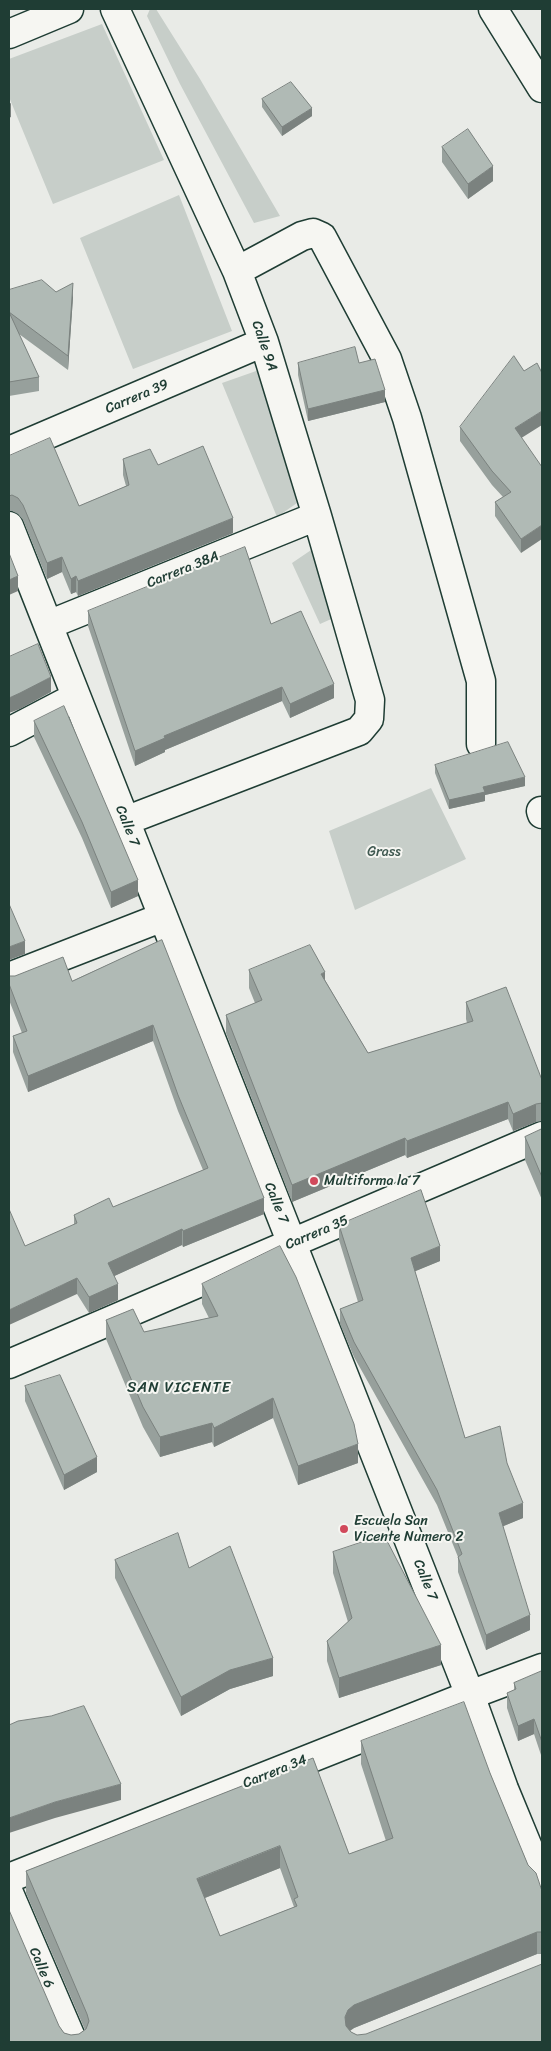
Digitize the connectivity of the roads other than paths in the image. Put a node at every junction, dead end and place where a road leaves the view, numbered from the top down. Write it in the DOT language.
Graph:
graph roads {
  1 [pos="69,9"];
  2 [pos="115,9"];
  3 [pos="498,10"];
  4 [pos="9,34"];
  5 [pos="542,88"];
  6 [pos="237,271"];
  7 [pos="264,342"];
  8 [pos="9,451"];
  9 [pos="317,516"];
  10 [pos="9,526"];
  11 [pos="48,625"];
  12 [pos="76,697"];
  13 [pos="9,732"];
  14 [pos="481,744"];
  15 [pos="125,821"];
  16 [pos="163,917"];
  17 [pos="9,977"];
  18 [pos="542,1136"];
  19 [pos="292,1244"];
  20 [pos="9,1364"];
  21 [pos="542,1668"];
  22 [pos="470,1694"];
  23 [pos="9,1878"];
  24 [pos="542,1881"];
  25 [pos="9,1893"];
  26 [pos="73,2042"];
  1 -- 4 [label="street"];
  2 -- 6 [label="street, Calle 9A"];
  3 -- 5 [label="street"];
  6 -- 7 [label="street, Calle 9A"];
  6 -- 14 [label="street"];
  7 -- 8 [label="street, Carrera 39"];
  7 -- 9 [label="street, Calle 9A"];
  9 -- 11 [label="street, Carrera 38A"];
  9 -- 15 [label="street, Calle 9A"];
  10 -- 11 [label="street, Calle 7"];
  11 -- 12 [label="street, Calle 7"];
  12 -- 13 [label="street"];
  12 -- 15 [label="street, Calle 7"];
  15 -- 16 [label="street, Calle 7"];
  16 -- 17 [label="street"];
  16 -- 19 [label="street, Calle 7"];
  18 -- 19 [label="street, Carrera 35"];
  19 -- 20 [label="street, Carrera 35"];
  19 -- 22 [label="street, Calle 7"];
  21 -- 22 [label="street, Carrera 34"];
  22 -- 23 [label="street, Carrera 34"];
  22 -- 24 [label="street, Calle 7"];
  25 -- 26 [label="street, Calle 6"];
}
